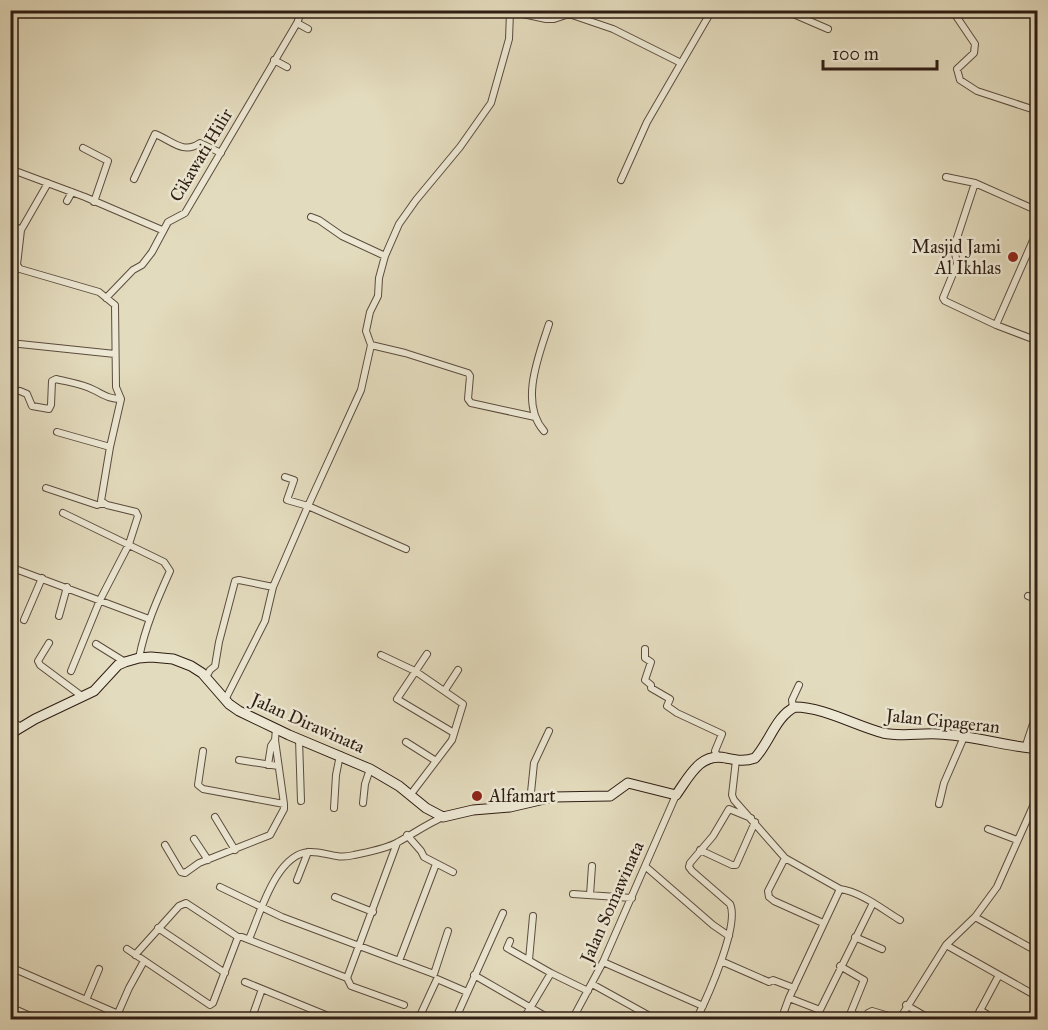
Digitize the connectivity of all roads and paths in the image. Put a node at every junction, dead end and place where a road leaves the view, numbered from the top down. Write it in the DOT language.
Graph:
graph roads {
  1 [pos="18,10"];
  2 [pos="302,10"];
  3 [pos="712,10"];
  4 [pos="784,10"];
  5 [pos="952,10"];
  6 [pos="508,11"];
  7 [pos="297,23"];
  8 [pos="10,26"];
  9 [pos="308,29"];
  10 [pos="828,29"];
  11 [pos="274,60"];
  12 [pos="681,63"];
  13 [pos="287,67"];
  14 [pos="1038,111"];
  15 [pos="84,148"];
  16 [pos="221,153"];
  17 [pos="10,168"];
  18 [pos="946,177"];
  19 [pos="134,179"];
  20 [pos="621,180"];
  21 [pos="48,183"];
  22 [pos="975,183"];
  23 [pos="72,192"];
  24 [pos="67,201"];
  25 [pos="94,202"];
  26 [pos="1038,211"];
  27 [pos="311,217"];
  28 [pos="10,224"];
  29 [pos="1038,229"];
  30 [pos="21,230"];
  31 [pos="162,230"];
  32 [pos="10,253"];
  33 [pos="19,253"];
  34 [pos="385,255"];
  35 [pos="106,298"];
  36 [pos="549,324"];
  37 [pos="996,325"];
  38 [pos="1038,341"];
  39 [pos="10,344"];
  40 [pos="371,345"];
  41 [pos="115,354"];
  42 [pos="20,391"];
  43 [pos="121,399"];
  44 [pos="535,417"];
  45 [pos="544,431"];
  46 [pos="57,432"];
  47 [pos="110,447"];
  48 [pos="285,477"];
  49 [pos="46,488"];
  50 [pos="103,503"];
  51 [pos="308,506"];
  52 [pos="63,513"];
  53 [pos="129,544"];
  54 [pos="406,549"];
  55 [pos="10,567"];
  56 [pos="42,578"];
  57 [pos="67,587"];
  58 [pos="273,587"];
  59 [pos="1028,596"];
  60 [pos="100,600"];
  61 [pos="1038,600"];
  62 [pos="59,616"];
  63 [pos="149,619"];
  64 [pos="24,620"];
  65 [pos="49,643"];
  66 [pos="96,644"];
  67 [pos="645,649"];
  68 [pos="427,654"];
  69 [pos="381,655"];
  70 [pos="139,658"];
  71 [pos="125,662"];
  72 [pos="458,670"];
  73 [pos="71,671"];
  74 [pos="415,671"];
  75 [pos="206,677"];
  76 [pos="799,685"];
  77 [pos="445,690"];
  78 [pos="84,698"];
  79 [pos="225,700"];
  80 [pos="793,708"];
  81 [pos="1037,712"];
  82 [pos="10,720"];
  83 [pos="21,727"];
  84 [pos="549,731"];
  85 [pos="454,733"];
  86 [pos="10,734"];
  87 [pos="275,734"];
  88 [pos="964,737"];
  89 [pos="300,740"];
  90 [pos="406,742"];
  91 [pos="1025,748"];
  92 [pos="1038,749"];
  93 [pos="203,751"];
  94 [pos="340,755"];
  95 [pos="717,756"];
  96 [pos="239,760"];
  97 [pos="736,760"];
  98 [pos="436,761"];
  99 [pos="268,765"];
  100 [pos="278,766"];
  101 [pos="370,769"];
  102 [pos="411,794"];
  103 [pos="676,795"];
  104 [pos="1038,795"];
  105 [pos="301,801"];
  106 [pos="530,802"];
  107 [pos="363,803"];
  108 [pos="284,804"];
  109 [pos="939,804"];
  110 [pos="334,808"];
  111 [pos="215,817"];
  112 [pos="443,817"];
  113 [pos="753,820"];
  114 [pos="988,830"];
  115 [pos="407,836"];
  116 [pos="194,839"];
  117 [pos="1017,840"];
  118 [pos="397,843"];
  119 [pos="165,845"];
  120 [pos="235,850"];
  121 [pos="700,850"];
  122 [pos="308,852"];
  123 [pos="785,858"];
  124 [pos="208,860"];
  125 [pos="436,864"];
  126 [pos="592,866"];
  127 [pos="645,866"];
  128 [pos="453,872"];
  129 [pos="297,880"];
  130 [pos="220,887"];
  131 [pos="840,889"];
  132 [pos="573,894"];
  133 [pos="590,895"];
  134 [pos="335,897"];
  135 [pos="632,898"];
  136 [pos="873,903"];
  137 [pos="262,908"];
  138 [pos="373,912"];
  139 [pos="503,914"];
  140 [pos="533,916"];
  141 [pos="975,917"];
  142 [pos="900,920"];
  143 [pos="823,923"];
  144 [pos="158,928"];
  145 [pos="448,931"];
  146 [pos="729,936"];
  147 [pos="855,937"];
  148 [pos="238,938"];
  149 [pos="249,939"];
  150 [pos="510,941"];
  151 [pos="946,945"];
  152 [pos="359,946"];
  153 [pos="127,949"];
  154 [pos="882,949"];
  155 [pos="1038,952"];
  156 [pos="135,955"];
  157 [pos="529,960"];
  158 [pos="144,961"];
  159 [pos="399,961"];
  160 [pos="721,961"];
  161 [pos="603,962"];
  162 [pos="840,966"];
  163 [pos="10,967"];
  164 [pos="99,969"];
  165 [pos="225,973"];
  166 [pos="551,974"];
  167 [pos="474,975"];
  168 [pos="999,975"];
  169 [pos="347,978"];
  170 [pos="245,982"];
  171 [pos="592,984"];
  172 [pos="794,988"];
  173 [pos="262,989"];
  174 [pos="588,991"];
  175 [pos="467,992"];
  176 [pos="1038,997"];
  177 [pos="789,998"];
  178 [pos="86,1000"];
  179 [pos="404,1005"];
  180 [pos="906,1005"];
  181 [pos="703,1006"];
  182 [pos="10,1007"];
  183 [pos="531,1007"];
  184 [pos="980,1010"];
  185 [pos="320,1012"];
  186 [pos="116,1016"];
  187 [pos="899,1019"];
  188 [pos="39,1020"];
  189 [pos="132,1020"];
  190 [pos="251,1020"];
  191 [pos="317,1020"];
  192 [pos="338,1020"];
  193 [pos="418,1020"];
  194 [pos="455,1020"];
  195 [pos="523,1020"];
  196 [pos="552,1020"];
  197 [pos="572,1020"];
  198 [pos="657,1020"];
  199 [pos="696,1020"];
  200 [pos="781,1020"];
  201 [pos="864,1020"];
  202 [pos="932,1020"];
  203 [pos="975,1020"];
  204 [pos="996,1020"];
  1 -- 8 [label="street"];
  2 -- 7 [label="street, Cikawati Hilir"];
  3 -- 12 [label="street"];
  4 -- 10 [label="street"];
  5 -- 14 [label="street"];
  6 -- 12 [label="street"];
  6 -- 34 [label="street"];
  7 -- 9 [label="street"];
  7 -- 11 [label="street, Cikawati Hilir"];
  11 -- 13 [label="street"];
  11 -- 16 [label="street, Cikawati Hilir"];
  12 -- 20 [label="street"];
  15 -- 25 [label="street"];
  16 -- 19 [label="street"];
  16 -- 31 [label="street, Cikawati Hilir"];
  17 -- 21 [label="street"];
  18 -- 22 [label="street"];
  21 -- 23 [label="street"];
  21 -- 30 [label="street"];
  22 -- 26 [label="street"];
  22 -- 37 [label="street"];
  23 -- 24 [label="street"];
  23 -- 25 [label="street"];
  25 -- 31 [label="street"];
  27 -- 34 [label="street"];
  28 -- 30 [label="street"];
  29 -- 37 [label="street"];
  30 -- 33 [label="street"];
  31 -- 35 [label="street, Cikawati Hilir"];
  32 -- 33 [label="street"];
  33 -- 35 [label="street"];
  34 -- 40 [label="street"];
  35 -- 41 [label="street"];
  36 -- 44 [label="street"];
  37 -- 38 [label="street"];
  39 -- 41 [label="street"];
  40 -- 44 [label="street"];
  40 -- 51 [label="street"];
  41 -- 43 [label="street"];
  42 -- 43 [label="street"];
  43 -- 47 [label="street"];
  44 -- 45 [label="street"];
  46 -- 47 [label="street"];
  47 -- 50 [label="street"];
  48 -- 51 [label="street"];
  49 -- 50 [label="street"];
  50 -- 53 [label="street"];
  51 -- 54 [label="street"];
  51 -- 58 [label="street"];
  52 -- 53 [label="street"];
  53 -- 60 [label="street"];
  53 -- 63 [label="street"];
  55 -- 56 [label="street"];
  56 -- 57 [label="street"];
  56 -- 64 [label="street"];
  57 -- 60 [label="street"];
  57 -- 62 [label="street"];
  58 -- 75 [label="street"];
  58 -- 79 [label="street"];
  59 -- 61 [label="street"];
  60 -- 63 [label="street"];
  60 -- 73 [label="street"];
  63 -- 70 [label="street"];
  65 -- 78 [label="street"];
  66 -- 71 [label="street"];
  67 -- 95 [label="street"];
  68 -- 74 [label="street"];
  69 -- 74 [label="street"];
  70 -- 71 [label="street, Jalan Dirawinata"];
  70 -- 75 [label="street, Jalan Dirawinata"];
  71 -- 78 [label="street, Jalan Dirawinata"];
  72 -- 77 [label="street"];
  74 -- 77 [label="street"];
  74 -- 85 [label="street"];
  75 -- 79 [label="street, Jalan Dirawinata"];
  76 -- 80 [label="street"];
  77 -- 85 [label="street"];
  78 -- 83 [label="street, Jalan Dirawinata"];
  79 -- 87 [label="street, Jalan Dirawinata"];
  80 -- 88 [label="street, Jalan Cipageran"];
  80 -- 97 [label="street"];
  81 -- 91 [label="street"];
  82 -- 83 [label="street"];
  83 -- 86 [label="street, Jalan Dirawinata"];
  84 -- 106 [label="street"];
  85 -- 98 [label="street"];
  87 -- 89 [label="street, Jalan Dirawinata"];
  87 -- 99 [label="street"];
  87 -- 100 [label="street"];
  88 -- 91 [label="street, Jalan Cipageran"];
  88 -- 109 [label="street"];
  89 -- 94 [label="street, Jalan Dirawinata"];
  89 -- 105 [label="street"];
  90 -- 98 [label="street"];
  91 -- 92 [label="street, Jalan Cipageran"];
  93 -- 108 [label="street"];
  94 -- 101 [label="street, Jalan Dirawinata"];
  94 -- 110 [label="street"];
  95 -- 97 [label="street"];
  95 -- 103 [label="street"];
  96 -- 99 [label="street"];
  97 -- 113 [label="street"];
  98 -- 102 [label="street"];
  99 -- 100 [label="street"];
  100 -- 108 [label="street"];
  101 -- 102 [label="street, Jalan Dirawinata"];
  101 -- 107 [label="street"];
  102 -- 112 [label="street, Jalan Dirawinata"];
  103 -- 106 [label="street"];
  103 -- 127 [label="street, Jalan Somawinata"];
  104 -- 117 [label="street"];
  106 -- 112 [label="street"];
  108 -- 120 [label="street"];
  111 -- 120 [label="street"];
  112 -- 115 [label="street"];
  113 -- 121 [label="street"];
  113 -- 121 [label="street"];
  113 -- 123 [label="street"];
  114 -- 117 [label="street"];
  115 -- 118 [label="street"];
  115 -- 125 [label="street"];
  116 -- 124 [label="street"];
  117 -- 141 [label="street"];
  118 -- 122 [label="street"];
  118 -- 138 [label="street"];
  119 -- 124 [label="street"];
  120 -- 124 [label="street"];
  121 -- 146 [label="street"];
  122 -- 129 [label="street"];
  122 -- 137 [label="street"];
  123 -- 131 [label="street"];
  123 -- 143 [label="street"];
  125 -- 128 [label="street"];
  125 -- 159 [label="street"];
  126 -- 133 [label="street"];
  127 -- 135 [label="street, Jalan Somawinata"];
  127 -- 146 [label="street"];
  130 -- 137 [label="street"];
  131 -- 136 [label="street"];
  131 -- 143 [label="street"];
  132 -- 133 [label="street"];
  133 -- 135 [label="street"];
  134 -- 138 [label="street"];
  135 -- 161 [label="street, Jalan Somawinata"];
  136 -- 142 [label="street"];
  136 -- 147 [label="street"];
  137 -- 149 [label="street"];
  137 -- 152 [label="street"];
  138 -- 152 [label="street"];
  139 -- 167 [label="street"];
  140 -- 157 [label="street"];
  141 -- 151 [label="street"];
  141 -- 155 [label="street"];
  143 -- 172 [label="street"];
  144 -- 148 [label="street"];
  144 -- 156 [label="street"];
  144 -- 165 [label="street"];
  145 -- 159 [label="street"];
  146 -- 160 [label="street"];
  147 -- 154 [label="street"];
  147 -- 162 [label="street"];
  148 -- 149 [label="street"];
  148 -- 165 [label="street"];
  149 -- 169 [label="street"];
  150 -- 157 [label="street"];
  151 -- 168 [label="street"];
  151 -- 180 [label="street"];
  152 -- 159 [label="street"];
  152 -- 169 [label="street"];
  153 -- 156 [label="street"];
  156 -- 158 [label="street"];
  157 -- 166 [label="street"];
  158 -- 165 [label="street"];
  158 -- 186 [label="street"];
  160 -- 172 [label="street"];
  160 -- 181 [label="street"];
  161 -- 171 [label="street, Jalan Somawinata"];
  161 -- 181 [label="street"];
  162 -- 177 [label="street"];
  162 -- 201 [label="street"];
  163 -- 178 [label="street"];
  164 -- 178 [label="street"];
  166 -- 174 [label="street"];
  166 -- 183 [label="street"];
  167 -- 175 [label="street"];
  167 -- 183 [label="street"];
  168 -- 176 [label="street"];
  168 -- 184 [label="street"];
  169 -- 179 [label="street"];
  170 -- 173 [label="street"];
  171 -- 174 [label="street, Jalan Somawinata"];
  171 -- 198 [label="street"];
  172 -- 177 [label="street"];
  173 -- 185 [label="street"];
  173 -- 190 [label="street"];
  174 -- 197 [label="street, Jalan Somawinata"];
  175 -- 193 [label="street"];
  175 -- 194 [label="street"];
  177 -- 200 [label="street"];
  178 -- 186 [label="street"];
  180 -- 187 [label="street"];
  180 -- 202 [label="street"];
  181 -- 199 [label="street"];
  182 -- 188 [label="street"];
  183 -- 195 [label="street"];
  183 -- 196 [label="street"];
  184 -- 203 [label="street"];
  184 -- 204 [label="street"];
  185 -- 191 [label="street"];
  185 -- 192 [label="street"];
  186 -- 189 [label="street"];
  187 -- 201 [label="street"];
}
